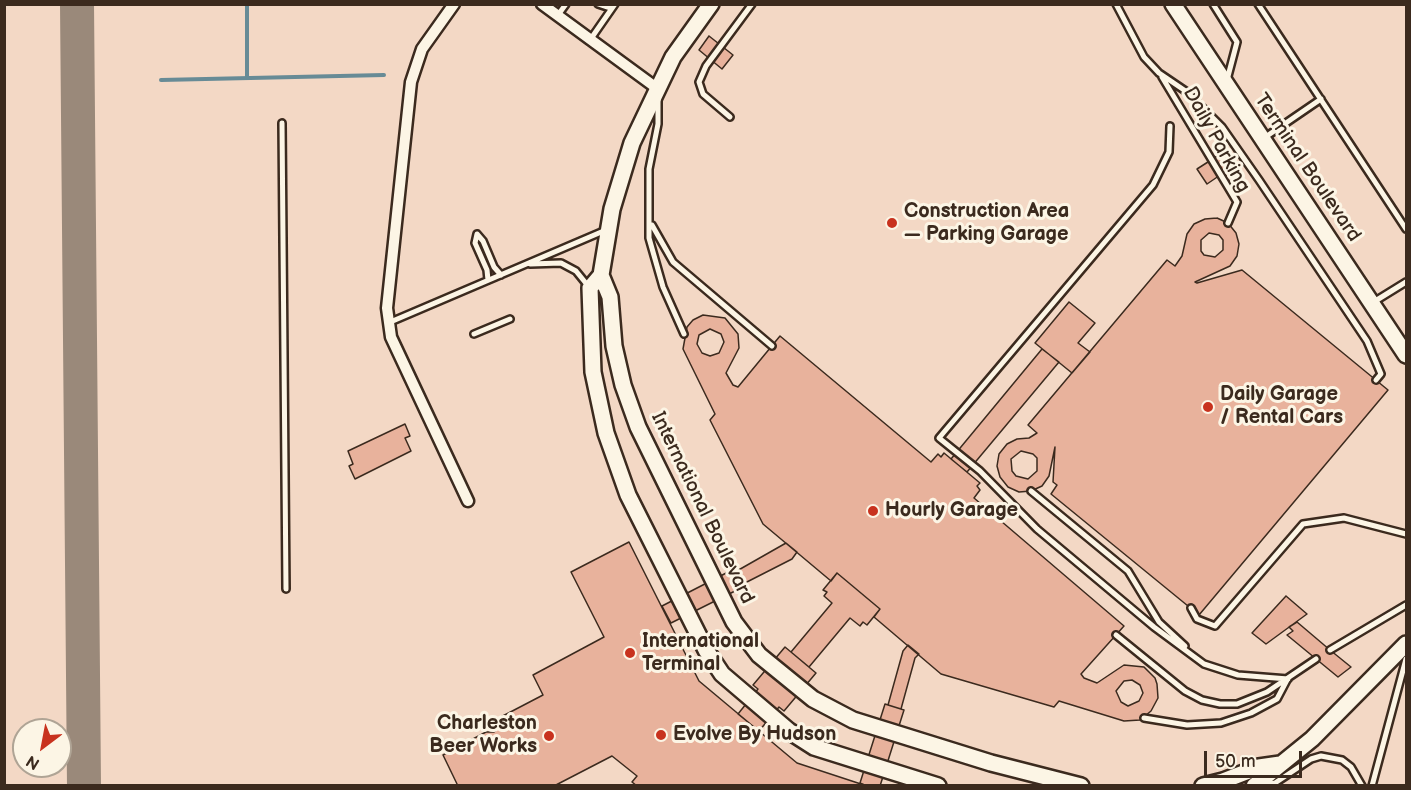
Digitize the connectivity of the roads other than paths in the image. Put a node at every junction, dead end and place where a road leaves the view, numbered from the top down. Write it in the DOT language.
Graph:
graph roads {
  1 [pos="454,4"];
  2 [pos="542,4"];
  3 [pos="566,4"];
  4 [pos="598,4"];
  5 [pos="711,4"];
  6 [pos="752,4"];
  7 [pos="1116,4"];
  8 [pos="1173,4"];
  9 [pos="1213,4"];
  10 [pos="1258,4"];
  11 [pos="612,6"];
  12 [pos="558,16"];
  13 [pos="590,40"];
  14 [pos="1160,73"];
  15 [pos="1226,84"];
  16 [pos="658,89"];
  17 [pos="1321,99"];
  18 [pos="730,117"];
  19 [pos="282,123"];
  20 [pos="1170,126"];
  21 [pos="1263,139"];
  22 [pos="650,220"];
  23 [pos="1228,223"];
  24 [pos="607,229"];
  25 [pos="1407,229"];
  26 [pos="525,264"];
  27 [pos="501,275"];
  28 [pos="601,275"];
  29 [pos="488,280"];
  30 [pos="1407,282"];
  31 [pos="590,288"];
  32 [pos="1372,303"];
  33 [pos="510,319"];
  34 [pos="388,324"];
  35 [pos="474,334"];
  36 [pos="684,334"];
  37 [pos="772,346"];
  38 [pos="1405,354"];
  39 [pos="1376,380"];
  40 [pos="1031,491"];
  41 [pos="468,501"];
  42 [pos="1407,534"];
  43 [pos="286,589"];
  44 [pos="1407,605"];
  45 [pos="1191,608"];
  46 [pos="1116,635"];
  47 [pos="1407,644"];
  48 [pos="1330,650"];
  49 [pos="1316,659"];
  50 [pos="1407,659"];
  51 [pos="1204,664"];
  52 [pos="1288,679"];
  53 [pos="1144,718"];
  54 [pos="1280,764"];
  55 [pos="938,786"];
  56 [pos="1081,786"];
  57 [pos="1203,786"];
  58 [pos="1254,786"];
  59 [pos="1261,786"];
  60 [pos="1362,786"];
  61 [pos="1372,786"];
  1 -- 34 [label="street"];
  2 -- 12 [label="street"];
  3 -- 12 [label="lane"];
  4 -- 11 [label="lane"];
  5 -- 16 [label="main road, International Boulevard"];
  6 -- 18 [label="lane"];
  7 -- 14 [label="lane"];
  8 -- 15 [label="main road, Terminal Boulevard"];
  9 -- 15 [label="lane"];
  10 -- 17 [label="lane"];
  11 -- 13 [label="lane"];
  12 -- 13 [label="street"];
  13 -- 16 [label="street"];
  14 -- 23 [label="lane, Daily Parking"];
  14 -- 39 [label="lane"];
  15 -- 21 [label="main road, Terminal Boulevard"];
  16 -- 22 [label="lane"];
  16 -- 24 [label="main road, International Boulevard"];
  17 -- 21 [label="lane"];
  17 -- 25 [label="lane"];
  19 -- 43 [label="lane"];
  20 -- 51 [label="lane"];
  21 -- 32 [label="main road, Terminal Boulevard"];
  22 -- 36 [label="lane"];
  22 -- 37 [label="lane"];
  24 -- 26 [label="lane"];
  24 -- 28 [label="main road, International Boulevard"];
  26 -- 27 [label="lane"];
  26 -- 31 [label="lane"];
  27 -- 29 [label="lane"];
  27 -- 29 [label="lane"];
  28 -- 31 [label="main road"];
  28 -- 56 [label="main road, International Boulevard"];
  29 -- 34 [label="lane"];
  30 -- 32 [label="lane"];
  31 -- 55 [label="main road"];
  32 -- 38 [label="main road, Terminal Boulevard"];
  33 -- 35 [label="lane"];
  34 -- 41 [label="street"];
  40 -- 51 [label="lane"];
  42 -- 45 [label="lane"];
  44 -- 48 [label="lane"];
  46 -- 52 [label="lane"];
  47 -- 54 [label="main road"];
  49 -- 52 [label="lane"];
  50 -- 61 [label="lane"];
  51 -- 52 [label="lane"];
  52 -- 53 [label="lane"];
  54 -- 57 [label="main road"];
  54 -- 58 [label="main road"];
  59 -- 60 [label="lane"];
}
